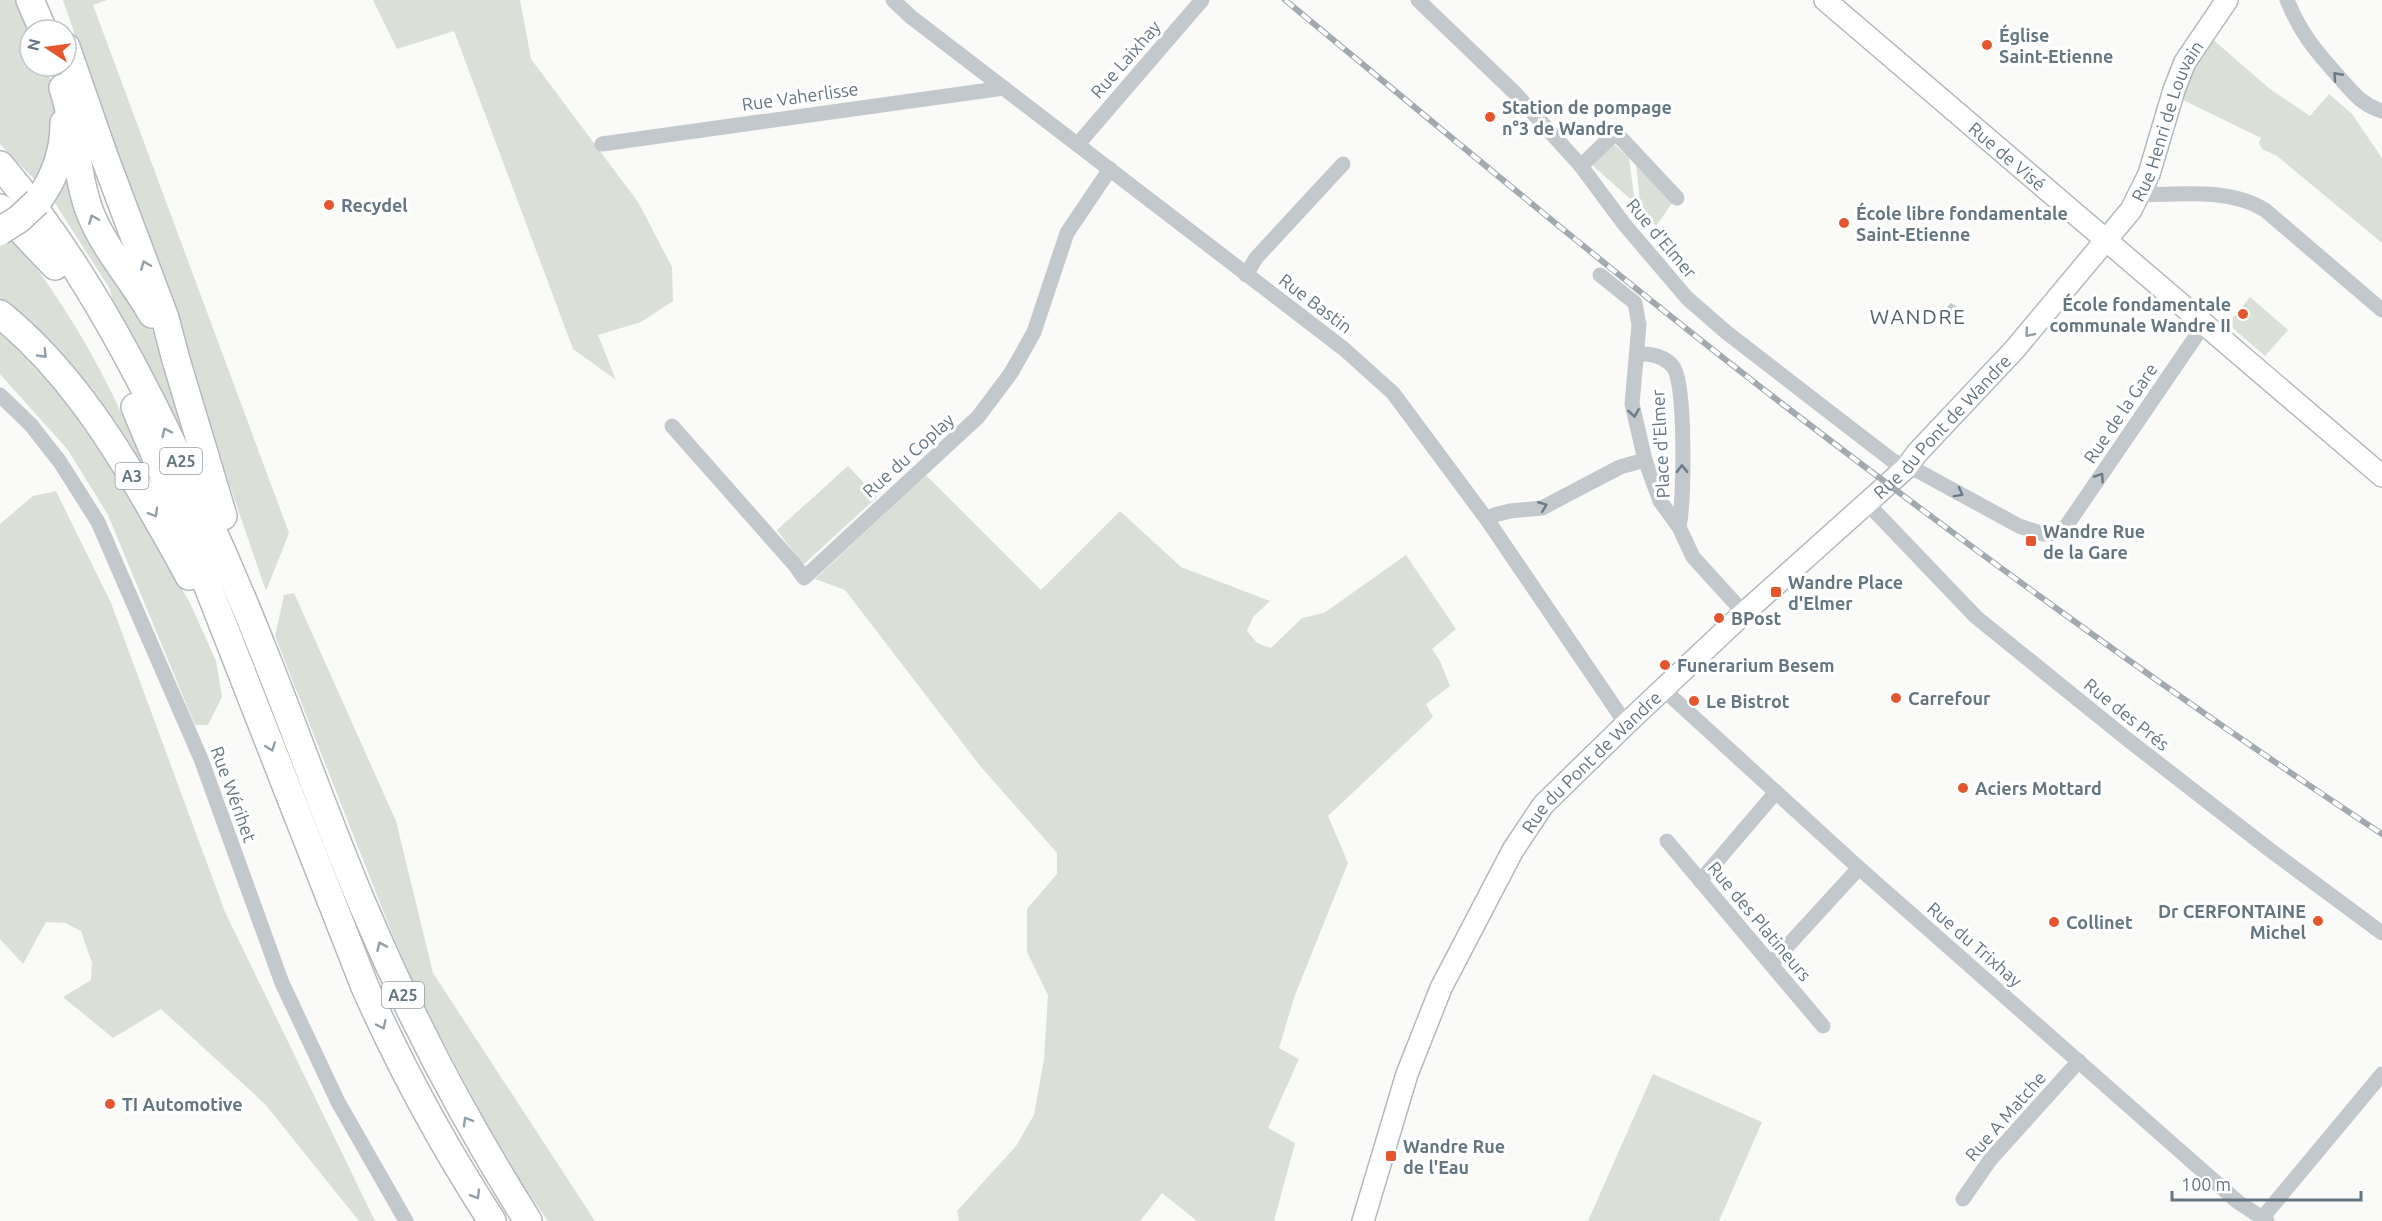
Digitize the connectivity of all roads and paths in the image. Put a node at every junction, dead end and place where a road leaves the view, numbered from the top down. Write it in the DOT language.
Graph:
graph roads {
  1 [pos="30,0"];
  2 [pos="50,0"];
  3 [pos="893,0"];
  4 [pos="1202,0"];
  5 [pos="1418,0"];
  6 [pos="1825,0"];
  7 [pos="2227,0"];
  8 [pos="2287,0"];
  9 [pos="38,18"];
  10 [pos="56,18"];
  11 [pos="57,78"];
  12 [pos="59,78"];
  13 [pos="77,78"];
  14 [pos="1004,88"];
  15 [pos="2382,111"];
  16 [pos="602,144"];
  17 [pos="1078,144"];
  18 [pos="1343,164"];
  19 [pos="0,165"];
  20 [pos="1581,166"];
  21 [pos="1110,169"];
  22 [pos="0,189"];
  23 [pos="2140,195"];
  24 [pos="1677,198"];
  25 [pos="0,208"];
  26 [pos="0,231"];
  27 [pos="2107,240"];
  28 [pos="55,266"];
  29 [pos="1246,275"];
  30 [pos="1599,275"];
  31 [pos="2382,310"];
  32 [pos="0,314"];
  33 [pos="2205,323"];
  34 [pos="1637,355"];
  35 [pos="176,360"];
  36 [pos="0,395"];
  37 [pos="672,426"];
  38 [pos="1645,460"];
  39 [pos="1906,468"];
  40 [pos="2382,476"];
  41 [pos="1867,503"];
  42 [pos="1488,521"];
  43 [pos="2067,525"];
  44 [pos="1679,527"];
  45 [pos="1744,613"];
  46 [pos="251,621"];
  47 [pos="236,658"];
  48 [pos="1663,689"];
  49 [pos="1626,724"];
  50 [pos="1776,792"];
  51 [pos="1667,841"];
  52 [pos="1859,868"];
  53 [pos="1700,881"];
  54 [pos="2382,933"];
  55 [pos="1771,964"];
  56 [pos="1823,1026"];
  57 [pos="2079,1060"];
  58 [pos="2382,1074"];
  59 [pos="1963,1199"];
  60 [pos="2265,1219"];
  61 [pos="406,1221"];
  62 [pos="492,1221"];
  63 [pos="528,1221"];
  64 [pos="1363,1221"];
  1 -- 9 [label="highway"];
  2 -- 10 [label="highway"];
  3 -- 14 [label="street, Rue Bastin"];
  4 -- 17 [label="street, Rue Laixhay"];
  5 -- 20 [label="street, Rue d'Elmer"];
  6 -- 27 [label="street, Rue de Visé"];
  7 -- 23 [label="street, Rue Henri de Louvain"];
  15 -- 8 [label="street, one-way"];
  11 -- 26 [label="highway, bridge"];
  35 -- 12 [label="highway, one-way"];
  35 -- 13 [label="highway, one-way"];
  14 -- 16 [label="street, Rue Vaherlisse"];
  14 -- 17 [label="street, Rue Bastin"];
  17 -- 21 [label="street, Rue Bastin"];
  18 -- 29 [label="street"];
  46 -- 19 [label="highway, A25, one-way"];
  20 -- 24 [label="street"];
  20 -- 39 [label="street, Rue d'Elmer"];
  21 -- 29 [label="street, Rue Bastin"];
  21 -- 37 [label="street, Rue du Coplay"];
  22 -- 28 [label="highway, A25"];
  23 -- 27 [label="street, Rue Henri de Louvain"];
  23 -- 31 [label="street"];
  25 -- 28 [label="highway"];
  27 -- 33 [label="street, Rue de Visé"];
  27 -- 39 [label="street, Rue du Pont de Wandre, one-way"];
  28 -- 47 [label="highway, A25"];
  29 -- 42 [label="street, Rue Bastin"];
  30 -- 34 [label="street"];
  32 -- 47 [label="highway, A3, one-way"];
  33 -- 40 [label="street, Rue de Visé"];
  43 -- 33 [label="street, Rue de la Gare, one-way"];
  34 -- 38 [label="street, Place d'Elmer, one-way"];
  44 -- 34 [label="street, Place d'Elmer, one-way"];
  35 -- 46 [label="highway"];
  36 -- 61 [label="street, Rue Wérihet"];
  42 -- 38 [label="street, one-way"];
  38 -- 44 [label="street, Place d'Elmer"];
  39 -- 41 [label="street, Rue du Pont de Wandre"];
  39 -- 43 [label="street, Rue d'Elmer, one-way"];
  41 -- 45 [label="street, Rue du Pont de Wandre"];
  41 -- 54 [label="street, Rue des Prés"];
  42 -- 49 [label="street, Rue Bastin"];
  44 -- 45 [label="street, Place d'Elmer"];
  45 -- 48 [label="street, Rue du Pont de Wandre"];
  63 -- 46 [label="highway, A25, one-way"];
  47 -- 62 [label="highway, A25, one-way"];
  48 -- 49 [label="street, Rue du Pont de Wandre"];
  48 -- 50 [label="street, Rue du Trixhay"];
  49 -- 64 [label="street, Rue du Pont de Wandre"];
  50 -- 52 [label="street, Rue du Trixhay"];
  50 -- 53 [label="street"];
  51 -- 53 [label="street, Rue des Platineurs"];
  52 -- 55 [label="street"];
  52 -- 57 [label="street, Rue du Trixhay"];
  53 -- 55 [label="street, Rue des Platineurs"];
  55 -- 56 [label="street, Rue des Platineurs"];
  57 -- 59 [label="street, Rue A Matche"];
  57 -- 60 [label="street, Rue du Trixhay"];
  58 -- 60 [label="street"];
}
